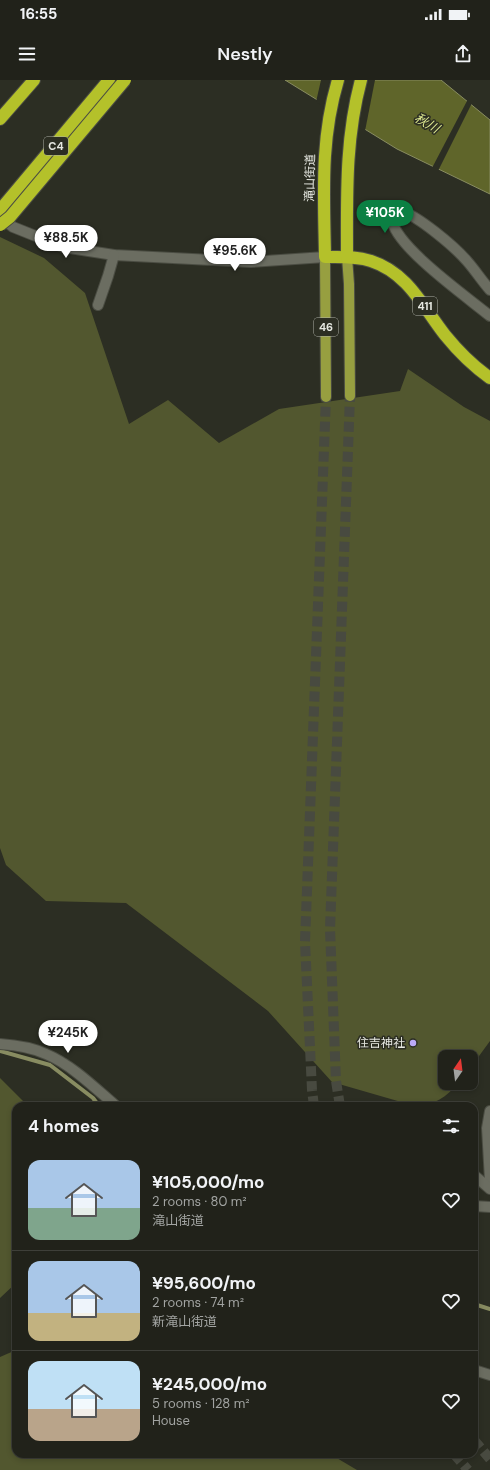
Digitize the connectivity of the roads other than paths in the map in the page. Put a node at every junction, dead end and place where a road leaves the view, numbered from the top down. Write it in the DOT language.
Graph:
graph roads {
  1 [pos="34,80"];
  2 [pos="109,80"];
  3 [pos="124,80"];
  4 [pos="338,80"];
  5 [pos="361,80"];
  6 [pos="0,119"];
  7 [pos="0,210"];
  8 [pos="0,217"];
  9 [pos="0,225"];
  10 [pos="114,255"];
  11 [pos="325,257"];
  12 [pos="347,257"];
  13 [pos="490,290"];
  14 [pos="98,305"];
  15 [pos="490,316"];
  16 [pos="490,378"];
  17 [pos="350,396"];
  18 [pos="326,397"];
  19 [pos="0,1044"];
  20 [pos="111,1102"];
  21 [pos="490,1111"];
  22 [pos="478,1178"];
  23 [pos="490,1180"];
  24 [pos="490,1189"];
  25 [pos="478,1206"];
  26 [pos="490,1207"];
  27 [pos="478,1371"];
  28 [pos="490,1374"];
  1 -- 6 [label="highway"];
  2 -- 7 [label="highway, C4"];
  3 -- 9 [label="highway, bridge"];
  4 -- 11 [label="highway, 滝山街道"];
  5 -- 12 [label="highway"];
  8 -- 10 [label="street"];
  10 -- 11 [label="street"];
  10 -- 14 [label="street"];
  11 -- 12 [label="highway, 411"];
  11 -- 18 [label="main road, 46"];
  12 -- 16 [label="highway, 411"];
  12 -- 17 [label="main road, 46"];
  13 -- 15 [label="street"];
  19 -- 20 [label="street"];
  21 -- 23 [label="street"];
  22 -- 24 [label="street"];
  25 -- 26 [label="street"];
  27 -- 28 [label="street"];
}
